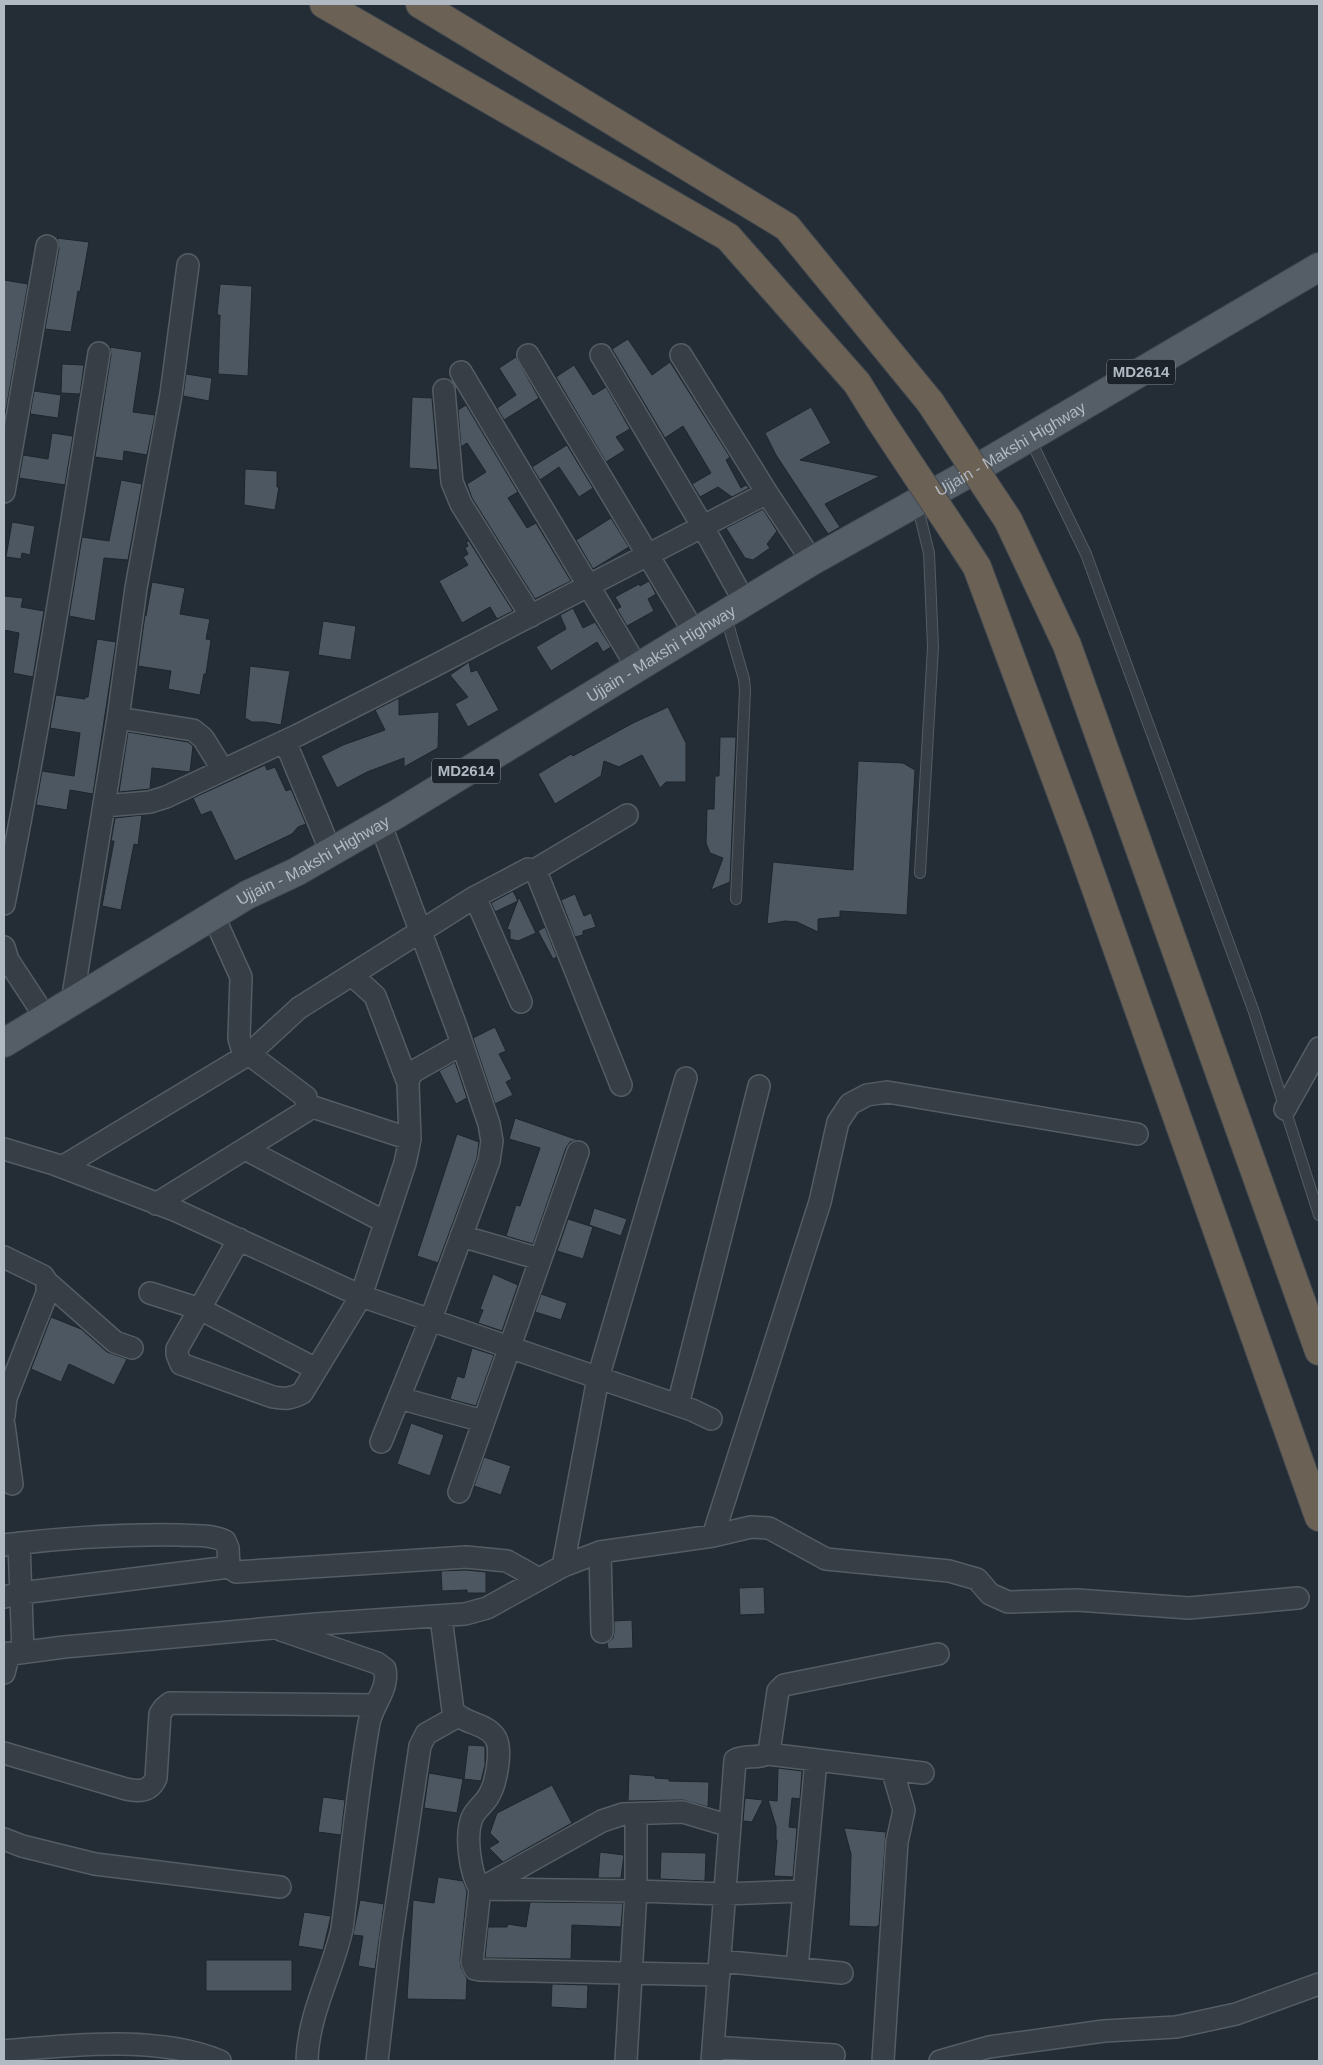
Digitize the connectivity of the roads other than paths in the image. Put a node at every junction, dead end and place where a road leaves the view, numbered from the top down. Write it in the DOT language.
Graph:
graph roads {
  1 [pos="324,4"];
  2 [pos="420,4"];
  3 [pos="47,246"];
  4 [pos="188,265"];
  5 [pos="1319,267"];
  6 [pos="99,353"];
  7 [pos="528,355"];
  8 [pos="601,355"];
  9 [pos="681,355"];
  10 [pos="462,372"];
  11 [pos="444,390"];
  12 [pos="1029,438"];
  13 [pos="4,492"];
  14 [pos="767,493"];
  15 [pos="916,502"];
  16 [pos="703,527"];
  17 [pos="646,554"];
  18 [pos="812,561"];
  19 [pos="590,585"];
  20 [pos="735,607"];
  21 [pos="531,616"];
  22 [pos="694,632"];
  23 [pos="637,667"];
  24 [pos="118,718"];
  25 [pos="285,740"];
  26 [pos="222,770"];
  27 [pos="104,806"];
  28 [pos="627,815"];
  29 [pos="380,823"];
  30 [pos="331,852"];
  31 [pos="533,870"];
  32 [pos="920,873"];
  33 [pos="475,897"];
  34 [pos="736,899"];
  35 [pos="4,904"];
  36 [pos="214,917"];
  37 [pos="421,932"];
  38 [pos="4,947"];
  39 [pos="352,975"];
  40 [pos="72,1002"];
  41 [pos="521,1002"];
  42 [pos="46,1018"];
  43 [pos="4,1043"];
  44 [pos="462,1044"];
  45 [pos="1319,1048"];
  46 [pos="249,1054"];
  47 [pos="686,1078"];
  48 [pos="408,1083"];
  49 [pos="621,1085"];
  50 [pos="759,1086"];
  51 [pos="307,1105"];
  52 [pos="1285,1108"];
  53 [pos="1137,1134"];
  54 [pos="410,1139"];
  55 [pos="4,1149"];
  56 [pos="245,1149"];
  57 [pos="578,1152"];
  58 [pos="62,1167"];
  59 [pos="156,1204"];
  60 [pos="1319,1215"];
  61 [pos="385,1222"];
  62 [pos="461,1236"];
  63 [pos="239,1239"];
  64 [pos="4,1257"];
  65 [pos="540,1259"];
  66 [pos="46,1282"];
  67 [pos="150,1293"];
  68 [pos="361,1296"];
  69 [pos="200,1310"];
  70 [pos="430,1321"];
  71 [pos="132,1348"];
  72 [pos="510,1348"];
  73 [pos="1319,1352"];
  74 [pos="316,1369"];
  75 [pos="598,1378"];
  76 [pos="399,1398"];
  77 [pos="678,1405"];
  78 [pos="4,1416"];
  79 [pos="710,1419"];
  80 [pos="483,1421"];
  81 [pos="4,1425"];
  82 [pos="381,1442"];
  83 [pos="12,1484"];
  84 [pos="459,1492"];
  85 [pos="1319,1517"];
  86 [pos="713,1536"];
  87 [pos="11,1544"];
  88 [pos="600,1552"];
  89 [pos="563,1566"];
  90 [pos="229,1567"];
  91 [pos="539,1579"];
  92 [pos="12,1595"];
  93 [pos="1298,1598"];
  94 [pos="441,1617"];
  95 [pos="277,1629"];
  96 [pos="602,1632"];
  97 [pos="938,1654"];
  98 [pos="10,1658"];
  99 [pos="376,1705"];
  100 [pos="458,1716"];
  101 [pos="4,1753"];
  102 [pos="768,1754"];
  103 [pos="816,1760"];
  104 [pos="892,1769"];
  105 [pos="923,1773"];
  106 [pos="636,1825"];
  107 [pos="730,1826"];
  108 [pos="4,1839"];
  109 [pos="280,1887"];
  110 [pos="480,1889"];
  111 [pos="636,1891"];
  112 [pos="804,1891"];
  113 [pos="725,1894"];
  114 [pos="719,1968"];
  115 [pos="797,1968"];
  116 [pos="632,1972"];
  117 [pos="842,1973"];
  118 [pos="1319,1984"];
  119 [pos="4,2051"];
  120 [pos="82,2053"];
  121 [pos="137,2053"];
  122 [pos="713,2054"];
  123 [pos="834,2055"];
  124 [pos="220,2061"];
  125 [pos="307,2061"];
  126 [pos="377,2061"];
  127 [pos="626,2061"];
  128 [pos="883,2061"];
  129 [pos="940,2061"];
  1 -- 85 [label="highway, bridge"];
  2 -- 73 [label="highway, bridge"];
  3 -- 13 [label="street"];
  4 -- 24 [label="street"];
  5 -- 12 [label="main road, Ujjain - Makshi Highway / MD2614"];
  6 -- 35 [label="street"];
  7 -- 17 [label="street"];
  8 -- 16 [label="street"];
  9 -- 14 [label="street"];
  10 -- 19 [label="street"];
  11 -- 21 [label="street"];
  12 -- 15 [label="main road, Ujjain - Makshi Highway / MD2614"];
  12 -- 52 [label="lane"];
  14 -- 16 [label="street"];
  14 -- 18 [label="street"];
  15 -- 18 [label="main road, Ujjain - Makshi Highway / MD2614"];
  15 -- 32 [label="lane"];
  16 -- 17 [label="street"];
  16 -- 20 [label="street"];
  17 -- 19 [label="street"];
  17 -- 22 [label="street"];
  18 -- 20 [label="main road, Ujjain - Makshi Highway / MD2614"];
  19 -- 21 [label="street"];
  19 -- 23 [label="street"];
  20 -- 22 [label="main road, Ujjain - Makshi Highway / MD2614"];
  20 -- 34 [label="lane"];
  21 -- 25 [label="street"];
  22 -- 23 [label="main road, Ujjain - Makshi Highway / MD2614"];
  23 -- 29 [label="main road, Ujjain - Makshi Highway / MD2614"];
  24 -- 26 [label="street"];
  24 -- 27 [label="street"];
  25 -- 26 [label="street"];
  25 -- 30 [label="street"];
  26 -- 27 [label="street"];
  27 -- 40 [label="street"];
  28 -- 31 [label="street"];
  29 -- 30 [label="main road, Ujjain - Makshi Highway / MD2614"];
  29 -- 37 [label="street"];
  30 -- 36 [label="main road, Ujjain - Makshi Highway / MD2614"];
  31 -- 33 [label="street"];
  31 -- 49 [label="street"];
  33 -- 37 [label="street"];
  33 -- 41 [label="street"];
  36 -- 40 [label="main road, Ujjain - Makshi Highway / MD2614"];
  36 -- 46 [label="street"];
  37 -- 39 [label="street"];
  37 -- 44 [label="street"];
  38 -- 42 [label="street"];
  39 -- 46 [label="street"];
  39 -- 48 [label="street"];
  40 -- 42 [label="main road, Ujjain - Makshi Highway / MD2614"];
  42 -- 43 [label="main road, Ujjain - Makshi Highway / MD2614"];
  44 -- 48 [label="street"];
  44 -- 62 [label="street"];
  45 -- 52 [label="street"];
  46 -- 51 [label="street"];
  46 -- 58 [label="street"];
  47 -- 75 [label="street"];
  48 -- 54 [label="street"];
  50 -- 77 [label="street"];
  51 -- 54 [label="street"];
  51 -- 56 [label="street"];
  52 -- 60 [label="lane"];
  53 -- 86 [label="street"];
  54 -- 61 [label="street"];
  55 -- 58 [label="street"];
  56 -- 59 [label="street"];
  56 -- 61 [label="street"];
  57 -- 65 [label="street"];
  58 -- 59 [label="street"];
  59 -- 63 [label="street"];
  61 -- 68 [label="street"];
  62 -- 65 [label="street"];
  62 -- 70 [label="street"];
  63 -- 68 [label="street"];
  63 -- 69 [label="street"];
  64 -- 66 [label="street"];
  65 -- 72 [label="street"];
  66 -- 71 [label="street"];
  66 -- 78 [label="street"];
  67 -- 69 [label="street"];
  68 -- 70 [label="street"];
  68 -- 74 [label="street"];
  69 -- 74 [label="street"];
  69 -- 74 [label="street"];
  70 -- 72 [label="street"];
  70 -- 76 [label="street"];
  72 -- 75 [label="street"];
  72 -- 80 [label="street"];
  75 -- 77 [label="street"];
  75 -- 89 [label="street"];
  76 -- 80 [label="street"];
  76 -- 82 [label="street"];
  77 -- 79 [label="street"];
  80 -- 84 [label="street"];
  81 -- 83 [label="street"];
  86 -- 88 [label="street"];
  86 -- 93 [label="street"];
  87 -- 90 [label="street"];
  87 -- 92 [label="street"];
  88 -- 89 [label="street"];
  88 -- 96 [label="street"];
  89 -- 91 [label="street"];
  90 -- 91 [label="street"];
  90 -- 92 [label="street"];
  91 -- 94 [label="street"];
  92 -- 98 [label="street"];
  94 -- 95 [label="street"];
  94 -- 100 [label="street"];
  95 -- 98 [label="street"];
  95 -- 99 [label="street"];
  97 -- 102 [label="street"];
  99 -- 101 [label="street"];
  99 -- 125 [label="street"];
  100 -- 110 [label="street"];
  100 -- 126 [label="street"];
  102 -- 103 [label="street"];
  102 -- 107 [label="street"];
  103 -- 104 [label="street"];
  103 -- 112 [label="street"];
  104 -- 105 [label="street"];
  104 -- 128 [label="street"];
  106 -- 111 [label="street"];
  107 -- 110 [label="street"];
  107 -- 113 [label="street"];
  108 -- 109 [label="street"];
  110 -- 111 [label="street"];
  110 -- 116 [label="street"];
  111 -- 113 [label="street"];
  111 -- 116 [label="street"];
  112 -- 113 [label="street"];
  112 -- 115 [label="street"];
  113 -- 114 [label="street"];
  114 -- 115 [label="street"];
  114 -- 116 [label="street"];
  114 -- 122 [label="street"];
  115 -- 117 [label="street"];
  116 -- 127 [label="street"];
  118 -- 129 [label="street"];
  119 -- 120 [label="street"];
  120 -- 121 [label="street"];
  121 -- 124 [label="street"];
  122 -- 123 [label="street"];
}
